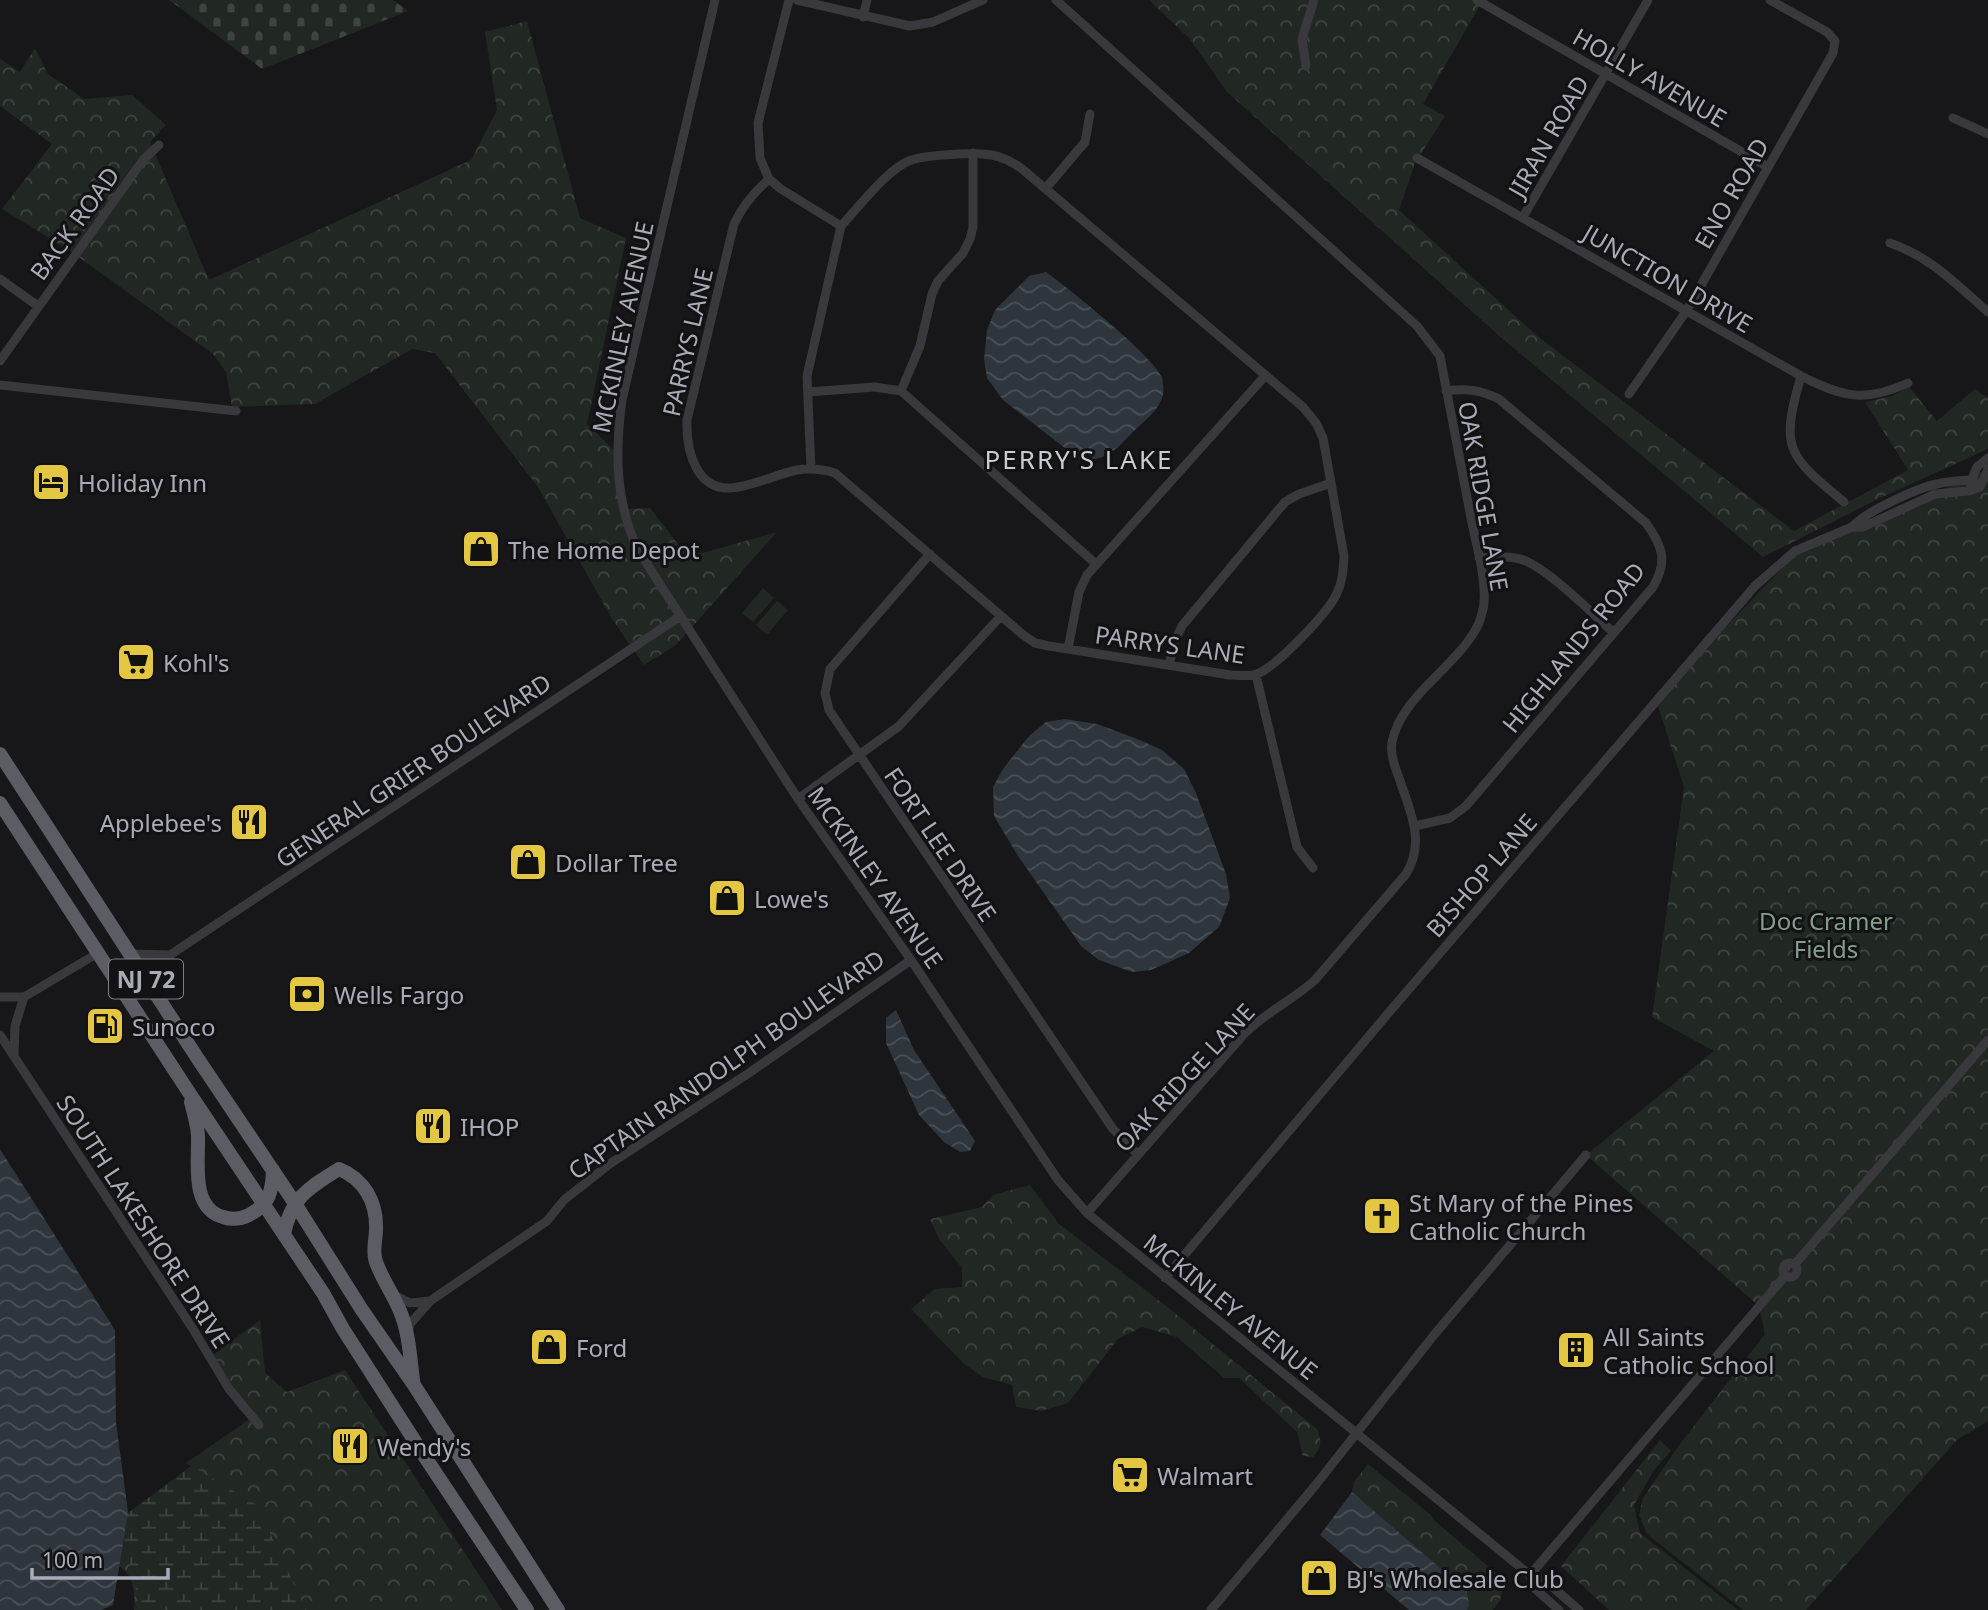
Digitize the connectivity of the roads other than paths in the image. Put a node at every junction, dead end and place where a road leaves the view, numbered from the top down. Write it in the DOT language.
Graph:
graph roads {
  1 [pos="715,0"];
  2 [pos="789,0"];
  3 [pos="797,0"];
  4 [pos="867,0"];
  5 [pos="983,0"];
  6 [pos="1056,0"];
  7 [pos="1314,0"];
  8 [pos="1477,0"];
  9 [pos="1648,0"];
  10 [pos="1770,0"];
  11 [pos="863,17"];
  12 [pos="1306,66"];
  13 [pos="1606,74"];
  14 [pos="1090,114"];
  15 [pos="1953,118"];
  16 [pos="1988,134"];
  17 [pos="159,145"];
  18 [pos="974,153"];
  19 [pos="1417,158"];
  20 [pos="1768,167"];
  21 [pos="769,178"];
  22 [pos="1046,188"];
  23 [pos="1524,217"];
  24 [pos="841,226"];
  25 [pos="1890,243"];
  26 [pos="0,279"];
  27 [pos="38,306"];
  28 [pos="1687,310"];
  29 [pos="1988,312"];
  30 [pos="0,360"];
  31 [pos="1265,376"];
  32 [pos="1801,376"];
  33 [pos="1908,383"];
  34 [pos="0,385"];
  35 [pos="901,391"];
  36 [pos="1446,391"];
  37 [pos="808,392"];
  38 [pos="1629,394"];
  39 [pos="236,411"];
  40 [pos="1988,458"];
  41 [pos="811,469"];
  42 [pos="1988,469"];
  43 [pos="1971,480"];
  44 [pos="1331,483"];
  45 [pos="1980,487"];
  46 [pos="1969,491"];
  47 [pos="1844,502"];
  48 [pos="1852,527"];
  49 [pos="930,554"];
  50 [pos="1479,558"];
  51 [pos="1097,565"];
  52 [pos="1001,616"];
  53 [pos="679,617"];
  54 [pos="1614,633"];
  55 [pos="1068,649"];
  56 [pos="1169,666"];
  57 [pos="1256,675"];
  58 [pos="0,754"];
  59 [pos="858,756"];
  60 [pos="798,799"];
  61 [pos="0,803"];
  62 [pos="1415,826"];
  63 [pos="1313,867"];
  64 [pos="98,953"];
  65 [pos="130,954"];
  66 [pos="170,955"];
  67 [pos="911,960"];
  68 [pos="155,993"];
  69 [pos="0,997"];
  70 [pos="24,997"];
  71 [pos="0,1035"];
  72 [pos="1988,1040"];
  73 [pos="14,1055"];
  74 [pos="190,1094"];
  75 [pos="1138,1155"];
  76 [pos="1586,1155"];
  77 [pos="273,1170"];
  78 [pos="295,1202"];
  79 [pos="264,1206"];
  80 [pos="1087,1213"];
  81 [pos="284,1235"];
  82 [pos="1165,1278"];
  83 [pos="390,1292"];
  84 [pos="430,1301"];
  85 [pos="407,1336"];
  86 [pos="414,1385"];
  87 [pos="259,1425"];
  88 [pos="1355,1432"];
  89 [pos="1530,1575"];
  90 [pos="527,1610"];
  91 [pos="558,1610"];
  92 [pos="1211,1610"];
  93 [pos="1559,1610"];
  94 [pos="1579,1610"];
  1 -- 53 [label="street, MCKINLEY AVENUE"];
  2 -- 21 [label="street"];
  3 -- 11 [label="street"];
  4 -- 11 [label="street"];
  5 -- 11 [label="street"];
  6 -- 36 [label="street, OAK RIDGE LANE"];
  7 -- 12 [label="street"];
  8 -- 13 [label="street, HOLLY AVENUE"];
  9 -- 13 [label="street, JIRAN ROAD"];
  10 -- 20 [label="street, ENO ROAD"];
  13 -- 20 [label="street, HOLLY AVENUE"];
  13 -- 23 [label="street, JIRAN ROAD"];
  14 -- 22 [label="street"];
  15 -- 16 [label="street"];
  17 -- 27 [label="street, BACK ROAD"];
  18 -- 22 [label="street, PARRYS LANE"];
  18 -- 24 [label="street, PARRYS LANE"];
  18 -- 35 [label="street"];
  19 -- 23 [label="street, JUNCTION DRIVE"];
  20 -- 28 [label="street, ENO ROAD"];
  21 -- 24 [label="street"];
  21 -- 41 [label="street, PARRYS LANE"];
  22 -- 31 [label="street, PARRYS LANE"];
  23 -- 28 [label="street, JUNCTION DRIVE"];
  24 -- 37 [label="street"];
  25 -- 29 [label="street"];
  26 -- 27 [label="street"];
  27 -- 30 [label="street, BACK ROAD"];
  28 -- 32 [label="street, JUNCTION DRIVE"];
  28 -- 38 [label="street, ENO ROAD"];
  31 -- 44 [label="street, PARRYS LANE"];
  31 -- 51 [label="street"];
  32 -- 33 [label="street, JUNCTION DRIVE"];
  32 -- 47 [label="street"];
  34 -- 39 [label="street"];
  35 -- 37 [label="street"];
  35 -- 51 [label="street"];
  36 -- 50 [label="street, OAK RIDGE LANE"];
  36 -- 54 [label="street, HIGHLANDS ROAD"];
  37 -- 41 [label="street"];
  40 -- 43 [label="street"];
  41 -- 49 [label="street, PARRYS LANE"];
  42 -- 45 [label="street"];
  43 -- 45 [label="street"];
  43 -- 46 [label="street"];
  43 -- 48 [label="street, BISHOP LANE"];
  44 -- 56 [label="street"];
  44 -- 57 [label="street, PARRYS LANE"];
  45 -- 46 [label="street, BISHOP LANE"];
  46 -- 48 [label="street, BISHOP LANE"];
  48 -- 82 [label="street, BISHOP LANE"];
  49 -- 52 [label="street, PARRYS LANE"];
  49 -- 59 [label="street, FORT LEE DRIVE"];
  50 -- 54 [label="street"];
  50 -- 62 [label="street, OAK RIDGE LANE"];
  51 -- 55 [label="street"];
  52 -- 55 [label="street, PARRYS LANE"];
  52 -- 59 [label="street"];
  53 -- 60 [label="street, MCKINLEY AVENUE"];
  53 -- 66 [label="street, GENERAL GRIER BOULEVARD"];
  54 -- 62 [label="street, HIGHLANDS ROAD"];
  55 -- 56 [label="street, PARRYS LANE"];
  56 -- 57 [label="street, PARRYS LANE"];
  57 -- 63 [label="street"];
  58 -- 65 [label="highway, NJ 72"];
  59 -- 60 [label="street"];
  59 -- 75 [label="street, FORT LEE DRIVE"];
  60 -- 67 [label="street, MCKINLEY AVENUE"];
  61 -- 64 [label="highway, NJ 72"];
  62 -- 75 [label="street, OAK RIDGE LANE"];
  64 -- 70 [label="street"];
  64 -- 74 [label="highway, NJ 72"];
  65 -- 66 [label="street"];
  65 -- 68 [label="highway, NJ 72"];
  66 -- 68 [label="street"];
  67 -- 80 [label="street, MCKINLEY AVENUE"];
  67 -- 84 [label="street, CAPTAIN RANDOLPH BOULEVARD"];
  68 -- 77 [label="highway, NJ 72"];
  69 -- 70 [label="street"];
  70 -- 73 [label="street"];
  71 -- 73 [label="street, SOUTH LAKESHORE DRIVE"];
  72 -- 89 [label="street"];
  73 -- 87 [label="street, SOUTH LAKESHORE DRIVE"];
  74 -- 79 [label="highway, NJ 72"];
  74 -- 79 [label="highway"];
  75 -- 80 [label="street, OAK RIDGE LANE"];
  76 -- 88 [label="street"];
  77 -- 78 [label="highway, NJ 72"];
  77 -- 79 [label="highway"];
  78 -- 81 [label="highway"];
  78 -- 83 [label="highway"];
  78 -- 86 [label="highway, NJ 72"];
  79 -- 81 [label="highway, NJ 72"];
  80 -- 82 [label="street, MCKINLEY AVENUE"];
  81 -- 90 [label="highway, NJ 72"];
  82 -- 88 [label="street, MCKINLEY AVENUE"];
  83 -- 84 [label="street"];
  83 -- 85 [label="highway"];
  84 -- 85 [label="street, CAPTAIN RANDOLPH BOULEVARD"];
  85 -- 86 [label="highway"];
  86 -- 91 [label="highway, NJ 72"];
  88 -- 89 [label="street, MCKINLEY AVENUE"];
  88 -- 92 [label="street"];
  89 -- 93 [label="street, MCKINLEY AVENUE"];
  89 -- 94 [label="street, MCKINLEY AVENUE"];
}
